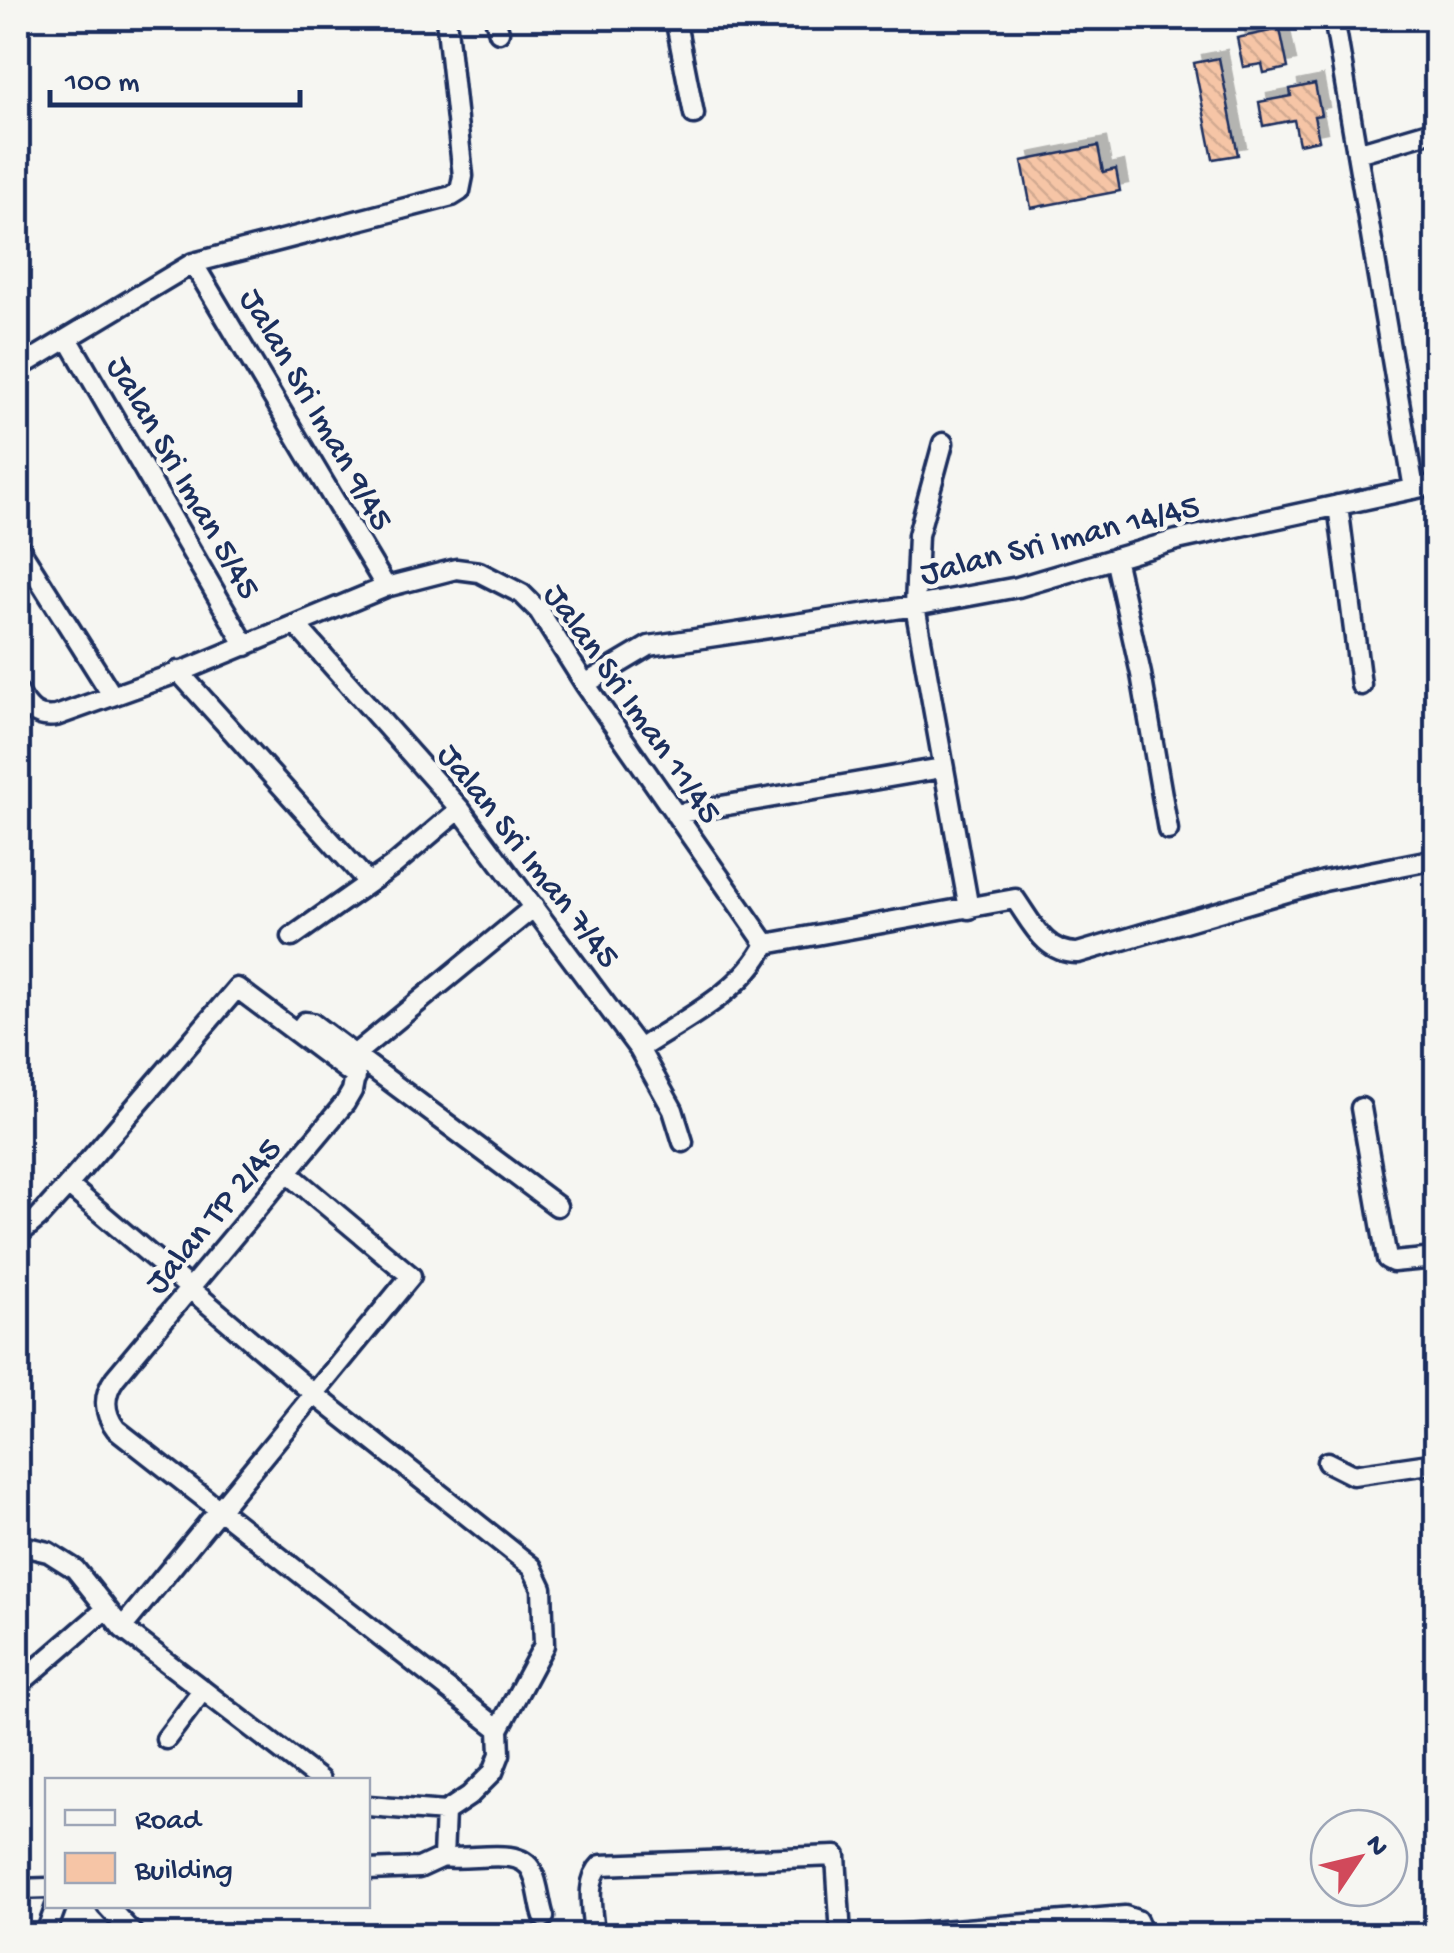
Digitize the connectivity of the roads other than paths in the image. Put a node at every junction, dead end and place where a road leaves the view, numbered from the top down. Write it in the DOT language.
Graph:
graph roads {
  1 [pos="446,18"];
  2 [pos="675,18"];
  3 [pos="1334,18"];
  4 [pos="694,114"];
  5 [pos="1436,130"];
  6 [pos="1358,153"];
  7 [pos="194,263"];
  8 [pos="68,340"];
  9 [pos="18,368"];
  10 [pos="942,443"];
  11 [pos="1436,484"];
  12 [pos="1414,489"];
  13 [pos="1338,505"];
  14 [pos="18,546"];
  15 [pos="1115,558"];
  16 [pos="386,587"];
  17 [pos="915,606"];
  18 [pos="296,626"];
  19 [pos="246,646"];
  20 [pos="178,671"];
  21 [pos="585,684"];
  22 [pos="1361,685"];
  23 [pos="18,692"];
  24 [pos="112,695"];
  25 [pos="942,768"];
  26 [pos="460,808"];
  27 [pos="675,814"];
  28 [pos="1168,830"];
  29 [pos="1436,859"];
  30 [pos="367,882"];
  31 [pos="534,907"];
  32 [pos="969,909"];
  33 [pos="292,937"];
  34 [pos="766,944"];
  35 [pos="298,1032"];
  36 [pos="639,1049"];
  37 [pos="358,1055"];
  38 [pos="356,1077"];
  39 [pos="1361,1108"];
  40 [pos="683,1142"];
  41 [pos="288,1173"];
  42 [pos="68,1185"];
  43 [pos="557,1206"];
  44 [pos="18,1234"];
  45 [pos="1436,1258"];
  46 [pos="191,1290"];
  47 [pos="314,1394"];
  48 [pos="1327,1462"];
  49 [pos="1436,1464"];
  50 [pos="218,1510"];
  51 [pos="18,1545"];
  52 [pos="106,1609"];
  53 [pos="122,1628"];
  54 [pos="18,1685"];
  55 [pos="202,1690"];
  56 [pos="499,1729"];
  57 [pos="166,1739"];
  58 [pos="317,1778"];
  59 [pos="370,1806"];
  60 [pos="445,1812"];
  61 [pos="444,1856"];
  62 [pos="370,1870"];
  63 [pos="45,1888"];
  64 [pos="18,1890"];
  65 [pos="55,1908"];
  66 [pos="109,1908"];
  67 [pos="544,1917"];
  68 [pos="998,1931"];
  69 [pos="45,1936"];
  70 [pos="135,1936"];
  71 [pos="594,1936"];
  72 [pos="841,1936"];
  73 [pos="880,1936"];
  74 [pos="1144,1936"];
  1 -- 7 [label="street"];
  2 -- 4 [label="street"];
  3 -- 6 [label="street"];
  5 -- 6 [label="street"];
  6 -- 12 [label="street"];
  7 -- 8 [label="street"];
  7 -- 16 [label="street, Jalan Sri Iman 9/45"];
  8 -- 9 [label="street"];
  8 -- 19 [label="street, Jalan Sri Iman 5/45"];
  10 -- 17 [label="street"];
  11 -- 12 [label="street, Jalan Sri Iman 14/45"];
  12 -- 13 [label="street, Jalan Sri Iman 14/45"];
  13 -- 15 [label="street, Jalan Sri Iman 14/45"];
  13 -- 22 [label="street"];
  14 -- 24 [label="street"];
  15 -- 17 [label="street, Jalan Sri Iman 14/45"];
  15 -- 28 [label="street"];
  16 -- 18 [label="street, Jalan Sri Iman 11/45"];
  16 -- 21 [label="street, Jalan Sri Iman 11/45"];
  17 -- 21 [label="street, Jalan Sri Iman 14/45"];
  17 -- 25 [label="street"];
  18 -- 19 [label="street, Jalan Sri Iman 11/45"];
  18 -- 26 [label="street, Jalan Sri Iman 7/45"];
  19 -- 20 [label="street, Jalan Sri Iman 11/45"];
  20 -- 24 [label="street, Jalan Sri Iman 11/45"];
  20 -- 30 [label="street"];
  21 -- 27 [label="street, Jalan Sri Iman 11/45"];
  23 -- 24 [label="street, Jalan Sri Iman 11/45"];
  25 -- 27 [label="street"];
  25 -- 32 [label="street"];
  26 -- 30 [label="street"];
  26 -- 31 [label="street, Jalan Sri Iman 7/45"];
  27 -- 34 [label="street, Jalan Sri Iman 11/45"];
  29 -- 32 [label="street"];
  30 -- 33 [label="street"];
  31 -- 36 [label="street, Jalan Sri Iman 7/45"];
  31 -- 37 [label="street"];
  32 -- 34 [label="street"];
  34 -- 36 [label="street"];
  35 -- 37 [label="street"];
  35 -- 38 [label="street"];
  35 -- 42 [label="street"];
  36 -- 40 [label="street, Jalan Sri Iman 7/45"];
  37 -- 38 [label="street, Jalan TP 2/45"];
  37 -- 43 [label="street"];
  38 -- 41 [label="street, Jalan TP 2/45"];
  39 -- 45 [label="street"];
  41 -- 46 [label="street, Jalan TP 2/45"];
  41 -- 47 [label="street"];
  42 -- 44 [label="street"];
  42 -- 46 [label="street"];
  46 -- 47 [label="street"];
  46 -- 50 [label="street, Jalan TP 2/45"];
  47 -- 50 [label="street"];
  47 -- 56 [label="street"];
  48 -- 49 [label="street"];
  50 -- 53 [label="street"];
  50 -- 56 [label="street"];
  51 -- 52 [label="street"];
  52 -- 53 [label="street"];
  52 -- 54 [label="street"];
  53 -- 55 [label="street"];
  55 -- 57 [label="street"];
  55 -- 58 [label="street"];
  56 -- 60 [label="street"];
  59 -- 60 [label="street"];
  60 -- 61 [label="street"];
  61 -- 62 [label="street"];
  61 -- 67 [label="street"];
  63 -- 64 [label="street"];
  65 -- 69 [label="street"];
  66 -- 70 [label="street"];
  68 -- 73 [label="street"];
  68 -- 74 [label="street"];
  71 -- 72 [label="street"];
}
